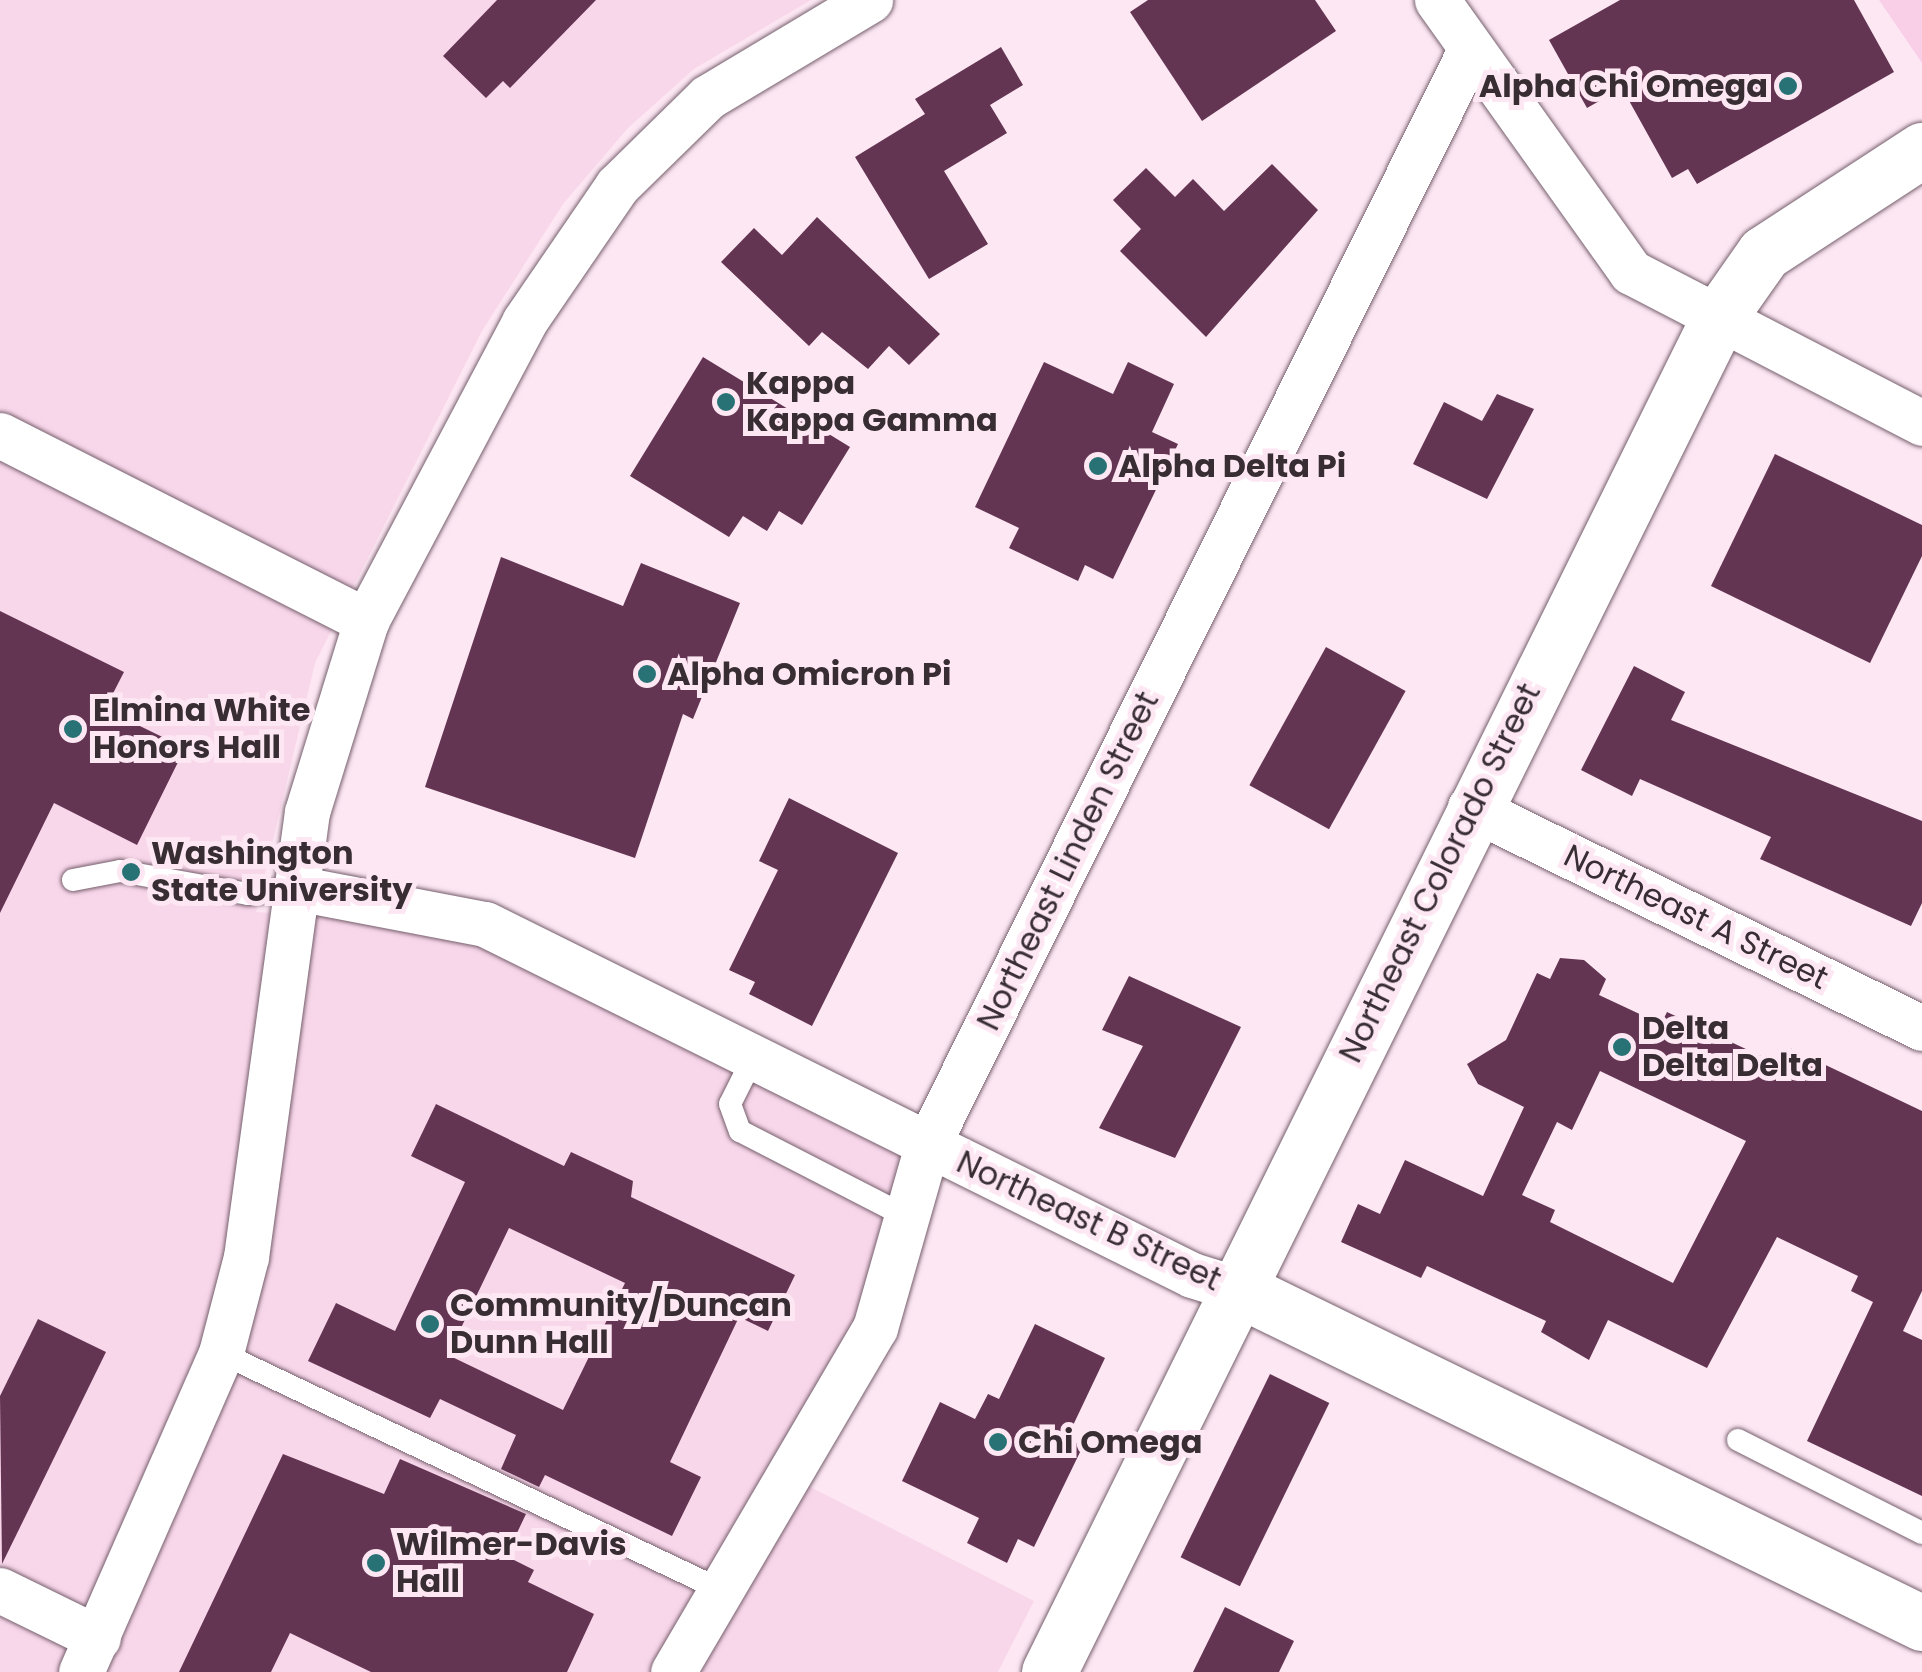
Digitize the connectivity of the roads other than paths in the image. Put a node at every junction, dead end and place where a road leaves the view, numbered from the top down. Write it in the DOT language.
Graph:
graph roads {
  1 [pos="870,0"];
  2 [pos="1437,0"];
  3 [pos="1470,50"];
  4 [pos="1922,150"];
  5 [pos="1720,317"];
  6 [pos="1922,423"];
  7 [pos="0,435"];
  8 [pos="366,622"];
  9 [pos="1470,807"];
  10 [pos="73,880"];
  11 [pos="296,888"];
  12 [pos="1922,1028"];
  13 [pos="752,1060"];
  14 [pos="927,1146"];
  15 [pos="909,1218"];
  16 [pos="1240,1290"];
  17 [pos="221,1353"];
  18 [pos="1738,1440"];
  19 [pos="1922,1533"];
  20 [pos="719,1589"];
  21 [pos="0,1590"];
  22 [pos="1922,1624"];
  23 [pos="90,1655"];
  24 [pos="672,1672"];
  25 [pos="1050,1672"];
  1 -- 8 [label="street"];
  2 -- 3 [label="street"];
  3 -- 5 [label="street"];
  3 -- 14 [label="street, Northeast Linden Street"];
  4 -- 5 [label="street, Northeast Colorado Street"];
  5 -- 6 [label="street"];
  5 -- 9 [label="street, Northeast Colorado Street"];
  7 -- 8 [label="street"];
  8 -- 11 [label="street"];
  9 -- 12 [label="street, Northeast A Street"];
  9 -- 16 [label="street, Northeast Colorado Street"];
  10 -- 11 [label="lane"];
  11 -- 13 [label="street, Northeast B Street"];
  11 -- 17 [label="street"];
  13 -- 14 [label="street, Northeast B Street"];
  13 -- 15 [label="lane"];
  14 -- 15 [label="street, Northeast Linden Street"];
  14 -- 16 [label="street, Northeast B Street"];
  15 -- 20 [label="street, Northeast Linden Street"];
  16 -- 22 [label="street, Northeast B Street"];
  16 -- 25 [label="street, Northeast Colorado Street"];
  17 -- 20 [label="lane"];
  17 -- 23 [label="street"];
  18 -- 19 [label="lane"];
  20 -- 24 [label="street, Northeast Linden Street"];
  21 -- 23 [label="street"];
}
